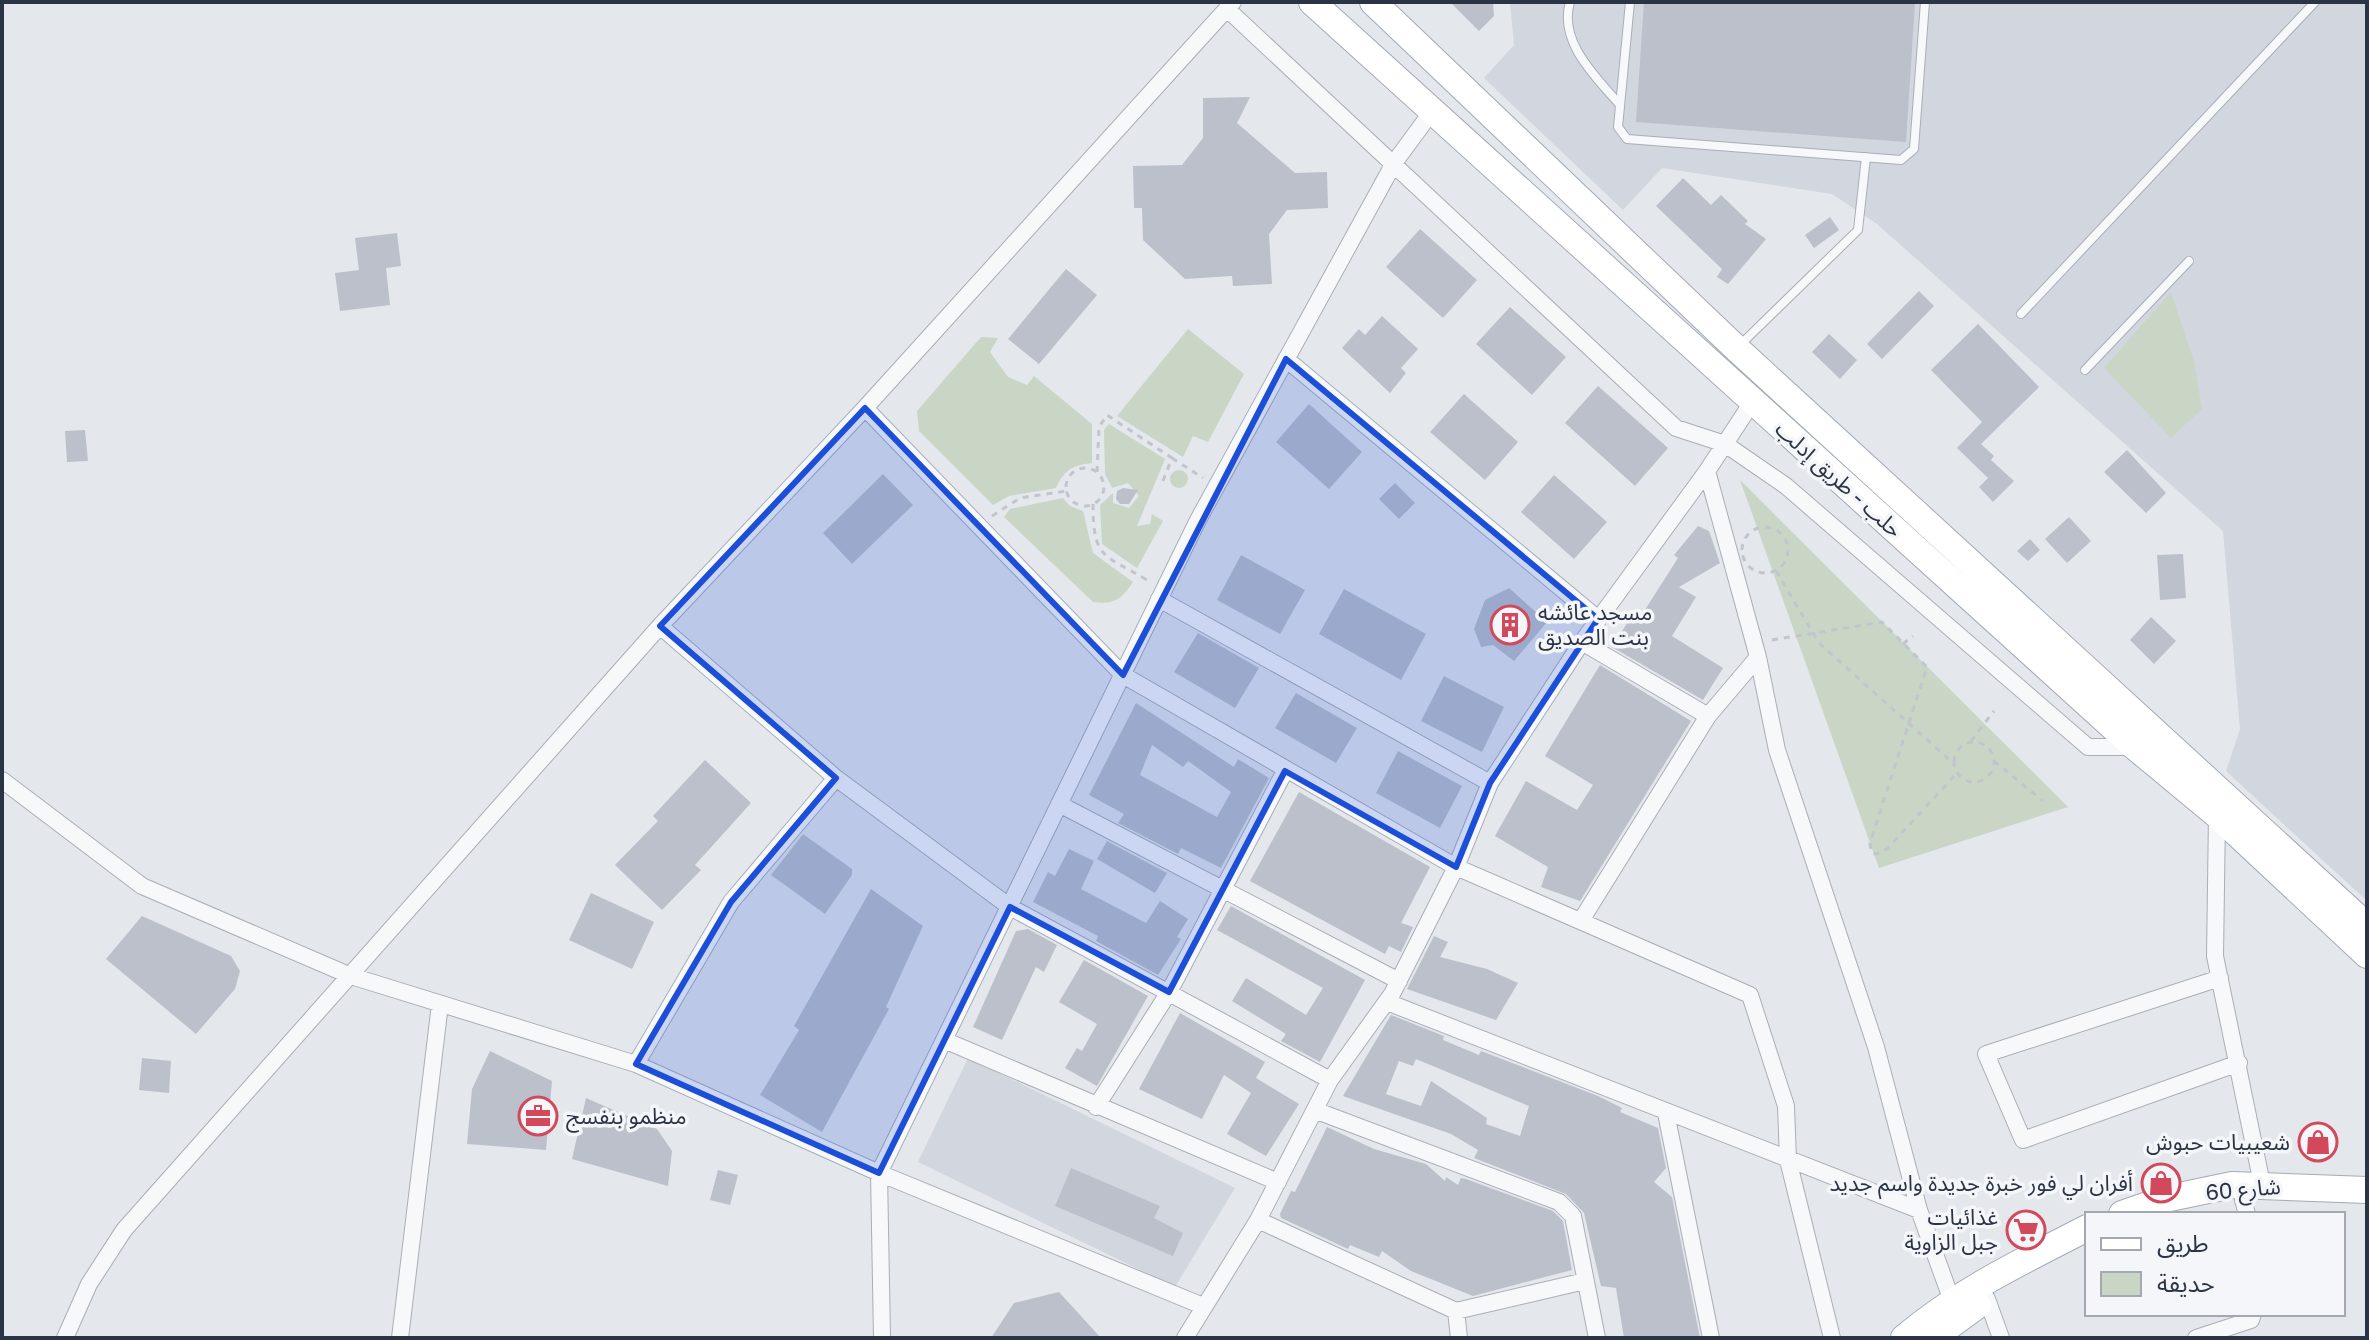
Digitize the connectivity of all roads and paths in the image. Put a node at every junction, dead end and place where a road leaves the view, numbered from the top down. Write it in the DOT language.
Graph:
graph roads {
  1 [pos="1312,2"];
  2 [pos="1373,2"];
  3 [pos="1570,2"];
  4 [pos="1630,2"];
  5 [pos="1925,2"];
  6 [pos="2315,2"];
  7 [pos="1230,6"];
  8 [pos="1413,40"];
  9 [pos="1388,68"];
  10 [pos="1620,106"];
  11 [pos="1433,110"];
  12 [pos="1866,157"];
  13 [pos="1394,163"];
  14 [pos="2189,261"];
  15 [pos="2021,314"];
  16 [pos="1737,349"];
  17 [pos="1286,359"];
  18 [pos="2085,370"];
  19 [pos="1753,401"];
  20 [pos="865,408"];
  21 [pos="1725,444"];
  22 [pos="1172,458"];
  23 [pos="1707,471"];
  24 [pos="1097,472"];
  25 [pos="1163,481"];
  26 [pos="1216,486"];
  27 [pos="1066,491"];
  28 [pos="1093,504"];
  29 [pos="981,527"];
  30 [pos="1776,571"];
  31 [pos="1161,595"];
  32 [pos="1598,619"];
  33 [pos="660,626"];
  34 [pos="1813,632"];
  35 [pos="1913,636"];
  36 [pos="1770,641"];
  37 [pos="1582,642"];
  38 [pos="1903,644"];
  39 [pos="1758,657"];
  40 [pos="1123,675"];
  41 [pos="1994,711"];
  42 [pos="1708,716"];
  43 [pos="1908,725"];
  44 [pos="1971,741"];
  45 [pos="2135,747"];
  46 [pos="1994,761"];
  47 [pos="1954,764"];
  48 [pos="1285,771"];
  49 [pos="1957,773"];
  50 [pos="836,778"];
  51 [pos="2,780"];
  52 [pos="1490,783"];
  53 [pos="2043,801"];
  54 [pos="1059,804"];
  55 [pos="2217,815"];
  56 [pos="1456,867"];
  57 [pos="1224,888"];
  58 [pos="1010,907"];
  59 [pos="1582,919"];
  60 [pos="2367,926"];
  61 [pos="2367,955"];
  62 [pos="351,976"];
  63 [pos="2220,978"];
  64 [pos="1399,981"];
  65 [pos="1169,992"];
  66 [pos="1387,1002"];
  67 [pos="440,1004"];
  68 [pos="944,1040"];
  69 [pos="2239,1063"];
  70 [pos="636,1064"];
  71 [pos="1330,1080"];
  72 [pos="1096,1107"];
  73 [pos="1317,1111"];
  74 [pos="1666,1113"];
  75 [pos="1788,1160"];
  76 [pos="879,1173"];
  77 [pos="1278,1182"];
  78 [pos="2367,1190"];
  79 [pos="2251,1199"];
  80 [pos="2367,1204"];
  81 [pos="1919,1210"];
  82 [pos="2129,1212"];
  83 [pos="2185,1212"];
  84 [pos="1258,1220"];
  85 [pos="2085,1229"];
  86 [pos="2085,1249"];
  87 [pos="1585,1281"];
  88 [pos="1987,1299"];
  89 [pos="1952,1301"];
  90 [pos="1203,1306"];
  91 [pos="1456,1311"];
  92 [pos="2252,1316"];
  93 [pos="1187,1337"];
  94 [pos="65,1338"];
  95 [pos="400,1338"];
  96 [pos="882,1338"];
  97 [pos="1459,1338"];
  98 [pos="1597,1338"];
  99 [pos="1711,1338"];
  100 [pos="1832,1338"];
  101 [pos="1904,1338"];
  102 [pos="1933,1338"];
  103 [pos="2001,1338"];
  104 [pos="2196,1338"];
  1 -- 9 [label="main road, حلب - طريق إدلب"];
  2 -- 8 [label="main road, حلب - طريق إدلب"];
  3 -- 10 [label="lane"];
  4 -- 10 [label="lane"];
  5 -- 12 [label="lane"];
  6 -- 15 [label="lane"];
  7 -- 13 [label="street"];
  7 -- 20 [label="street"];
  8 -- 9 [label="main road"];
  8 -- 16 [label="main road, حلب - طريق إدلب"];
  9 -- 11 [label="main road, حلب - طريق إدلب"];
  10 -- 12 [label="lane"];
  11 -- 13 [label="street"];
  11 -- 19 [label="main road, حلب - طريق إدلب"];
  12 -- 16 [label="lane"];
  13 -- 17 [label="street"];
  13 -- 21 [label="street"];
  14 -- 18 [label="lane"];
  16 -- 60 [label="main road, حلب - طريق إدلب"];
  17 -- 26 [label="street"];
  17 -- 32 [label="street"];
  19 -- 21 [label="street"];
  19 -- 45 [label="main road, حلب - طريق إدلب"];
  20 -- 29 [label="street"];
  20 -- 33 [label="street"];
  21 -- 23 [label="street"];
  21 -- 45 [label="street"];
  22 -- 24 [label="path"];
  22 -- 25 [label="path"];
  22 -- 26 [label="path"];
  23 -- 32 [label="street"];
  23 -- 39 [label="street"];
  24 -- 27 [label="path"];
  24 -- 28 [label="path"];
  26 -- 31 [label="street"];
  27 -- 28 [label="path"];
  27 -- 29 [label="path"];
  28 -- 31 [label="path"];
  29 -- 40 [label="street"];
  30 -- 30 [label="path"];
  30 -- 34 [label="path"];
  31 -- 40 [label="street"];
  31 -- 52 [label="street"];
  32 -- 37 [label="street"];
  33 -- 50 [label="street"];
  33 -- 62 [label="street"];
  34 -- 36 [label="path"];
  34 -- 38 [label="path"];
  34 -- 43 [label="path"];
  35 -- 38 [label="path"];
  37 -- 42 [label="street"];
  37 -- 52 [label="street"];
  38 -- 43 [label="path"];
  39 -- 42 [label="street"];
  39 -- 81 [label="street"];
  40 -- 48 [label="street"];
  40 -- 54 [label="street"];
  41 -- 44 [label="path"];
  42 -- 59 [label="street"];
  43 -- 47 [label="path"];
  43 -- 49 [label="path"];
  44 -- 46 [label="path"];
  44 -- 47 [label="path"];
  45 -- 55 [label="main road, حلب - طريق إدلب"];
  46 -- 49 [label="path"];
  46 -- 53 [label="path"];
  47 -- 49 [label="path"];
  48 -- 56 [label="street"];
  48 -- 57 [label="street"];
  50 -- 58 [label="street"];
  50 -- 70 [label="street"];
  51 -- 62 [label="street"];
  52 -- 56 [label="street"];
  54 -- 57 [label="street"];
  54 -- 58 [label="street"];
  55 -- 61 [label="main road, حلب - طريق إدلب"];
  55 -- 63 [label="street"];
  56 -- 59 [label="street"];
  56 -- 64 [label="street"];
  57 -- 64 [label="street"];
  57 -- 65 [label="street"];
  58 -- 65 [label="street"];
  58 -- 68 [label="street"];
  59 -- 75 [label="street"];
  62 -- 67 [label="street"];
  62 -- 94 [label="street"];
  63 -- 69 [label="street"];
  63 -- 69 [label="street"];
  64 -- 66 [label="street"];
  65 -- 71 [label="street"];
  65 -- 72 [label="street"];
  66 -- 71 [label="street"];
  66 -- 74 [label="street"];
  67 -- 70 [label="street"];
  67 -- 95 [label="street"];
  68 -- 72 [label="street"];
  68 -- 76 [label="street"];
  69 -- 79 [label="street"];
  70 -- 76 [label="street"];
  71 -- 73 [label="street"];
  72 -- 77 [label="street"];
  73 -- 77 [label="street"];
  73 -- 87 [label="street"];
  74 -- 75 [label="street"];
  74 -- 99 [label="street"];
  75 -- 81 [label="street"];
  75 -- 100 [label="street"];
  76 -- 90 [label="street"];
  76 -- 96 [label="street"];
  77 -- 84 [label="street"];
  78 -- 79 [label="main road, شارع 60"];
  79 -- 80 [label="main road, شارع 60"];
  79 -- 82 [label="main road, شارع 60"];
  79 -- 83 [label="main road, شارع 60"];
  81 -- 89 [label="street"];
  84 -- 90 [label="street"];
  84 -- 91 [label="street"];
  85 -- 89 [label="main road"];
  86 -- 88 [label="main road"];
  87 -- 91 [label="street"];
  87 -- 98 [label="street"];
  88 -- 102 [label="main road"];
  88 -- 103 [label="street"];
  89 -- 101 [label="main road"];
  90 -- 93 [label="street"];
  91 -- 97 [label="street"];
  92 -- 104 [label="street"];
}
